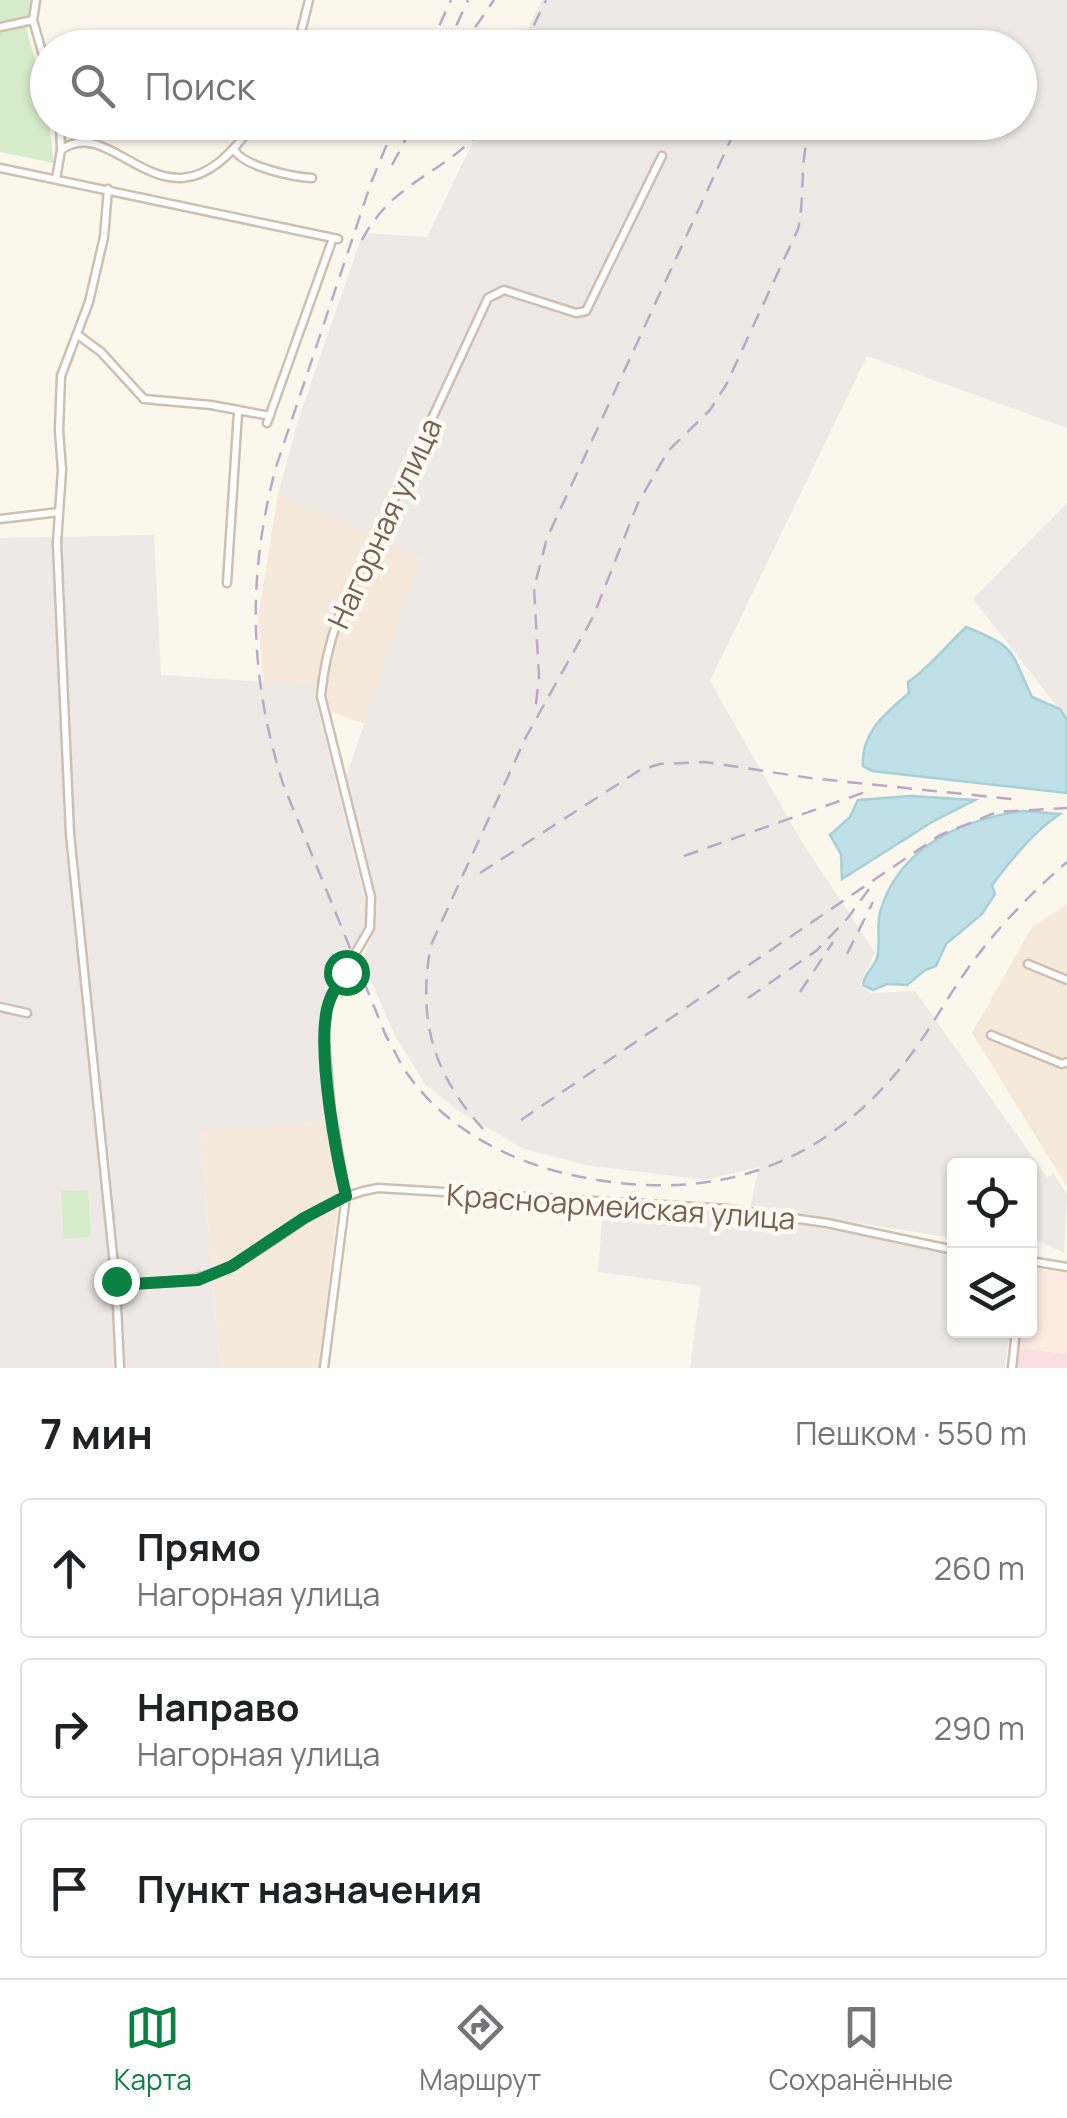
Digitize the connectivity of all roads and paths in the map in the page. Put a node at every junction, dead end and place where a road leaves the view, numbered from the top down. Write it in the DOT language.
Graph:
graph roads {
  1 [pos="36,0"];
  2 [pos="309,0"];
  3 [pos="32,20"];
  4 [pos="0,27"];
  5 [pos="35,30"];
  6 [pos="302,30"];
  7 [pos="61,140"];
  8 [pos="242,140"];
  9 [pos="62,150"];
  10 [pos="235,151"];
  11 [pos="662,156"];
  12 [pos="0,168"];
  13 [pos="312,178"];
  14 [pos="56,179"];
  15 [pos="108,189"];
  16 [pos="78,335"];
  17 [pos="238,412"];
  18 [pos="59,512"];
  19 [pos="0,519"];
  20 [pos="228,583"];
  21 [pos="1028,964"];
  22 [pos="1067,980"];
  23 [pos="0,1007"];
  24 [pos="27,1014"];
  25 [pos="991,1034"];
  26 [pos="1067,1062"];
  27 [pos="346,1196"];
  28 [pos="947,1249"];
  29 [pos="1037,1262"];
  30 [pos="1067,1266"];
  31 [pos="116,1285"];
  32 [pos="1015,1338"];
  33 [pos="120,1368"];
  34 [pos="324,1368"];
  35 [pos="1012,1368"];
  1 -- 3 [label="street"];
  2 -- 6 [label="street"];
  3 -- 4 [label="street"];
  3 -- 5 [label="street"];
  7 -- 9 [label="street"];
  8 -- 10 [label="street"];
  9 -- 10 [label="street"];
  9 -- 14 [label="street"];
  10 -- 13 [label="street"];
  11 -- 27 [label="street, Нагорная улица"];
  12 -- 14 [label="street"];
  14 -- 15 [label="street"];
  15 -- 16 [label="street"];
  15 -- 17 [label="street"];
  16 -- 17 [label="street"];
  16 -- 18 [label="street"];
  17 -- 20 [label="street"];
  18 -- 19 [label="street"];
  18 -- 31 [label="street"];
  21 -- 22 [label="street"];
  23 -- 24 [label="street"];
  25 -- 26 [label="street"];
  27 -- 28 [label="street, Красноармейская улица"];
  27 -- 31 [label="street"];
  27 -- 34 [label="street, Нагорная улица"];
  29 -- 30 [label="street"];
  31 -- 33 [label="street"];
  32 -- 35 [label="street"];
}
